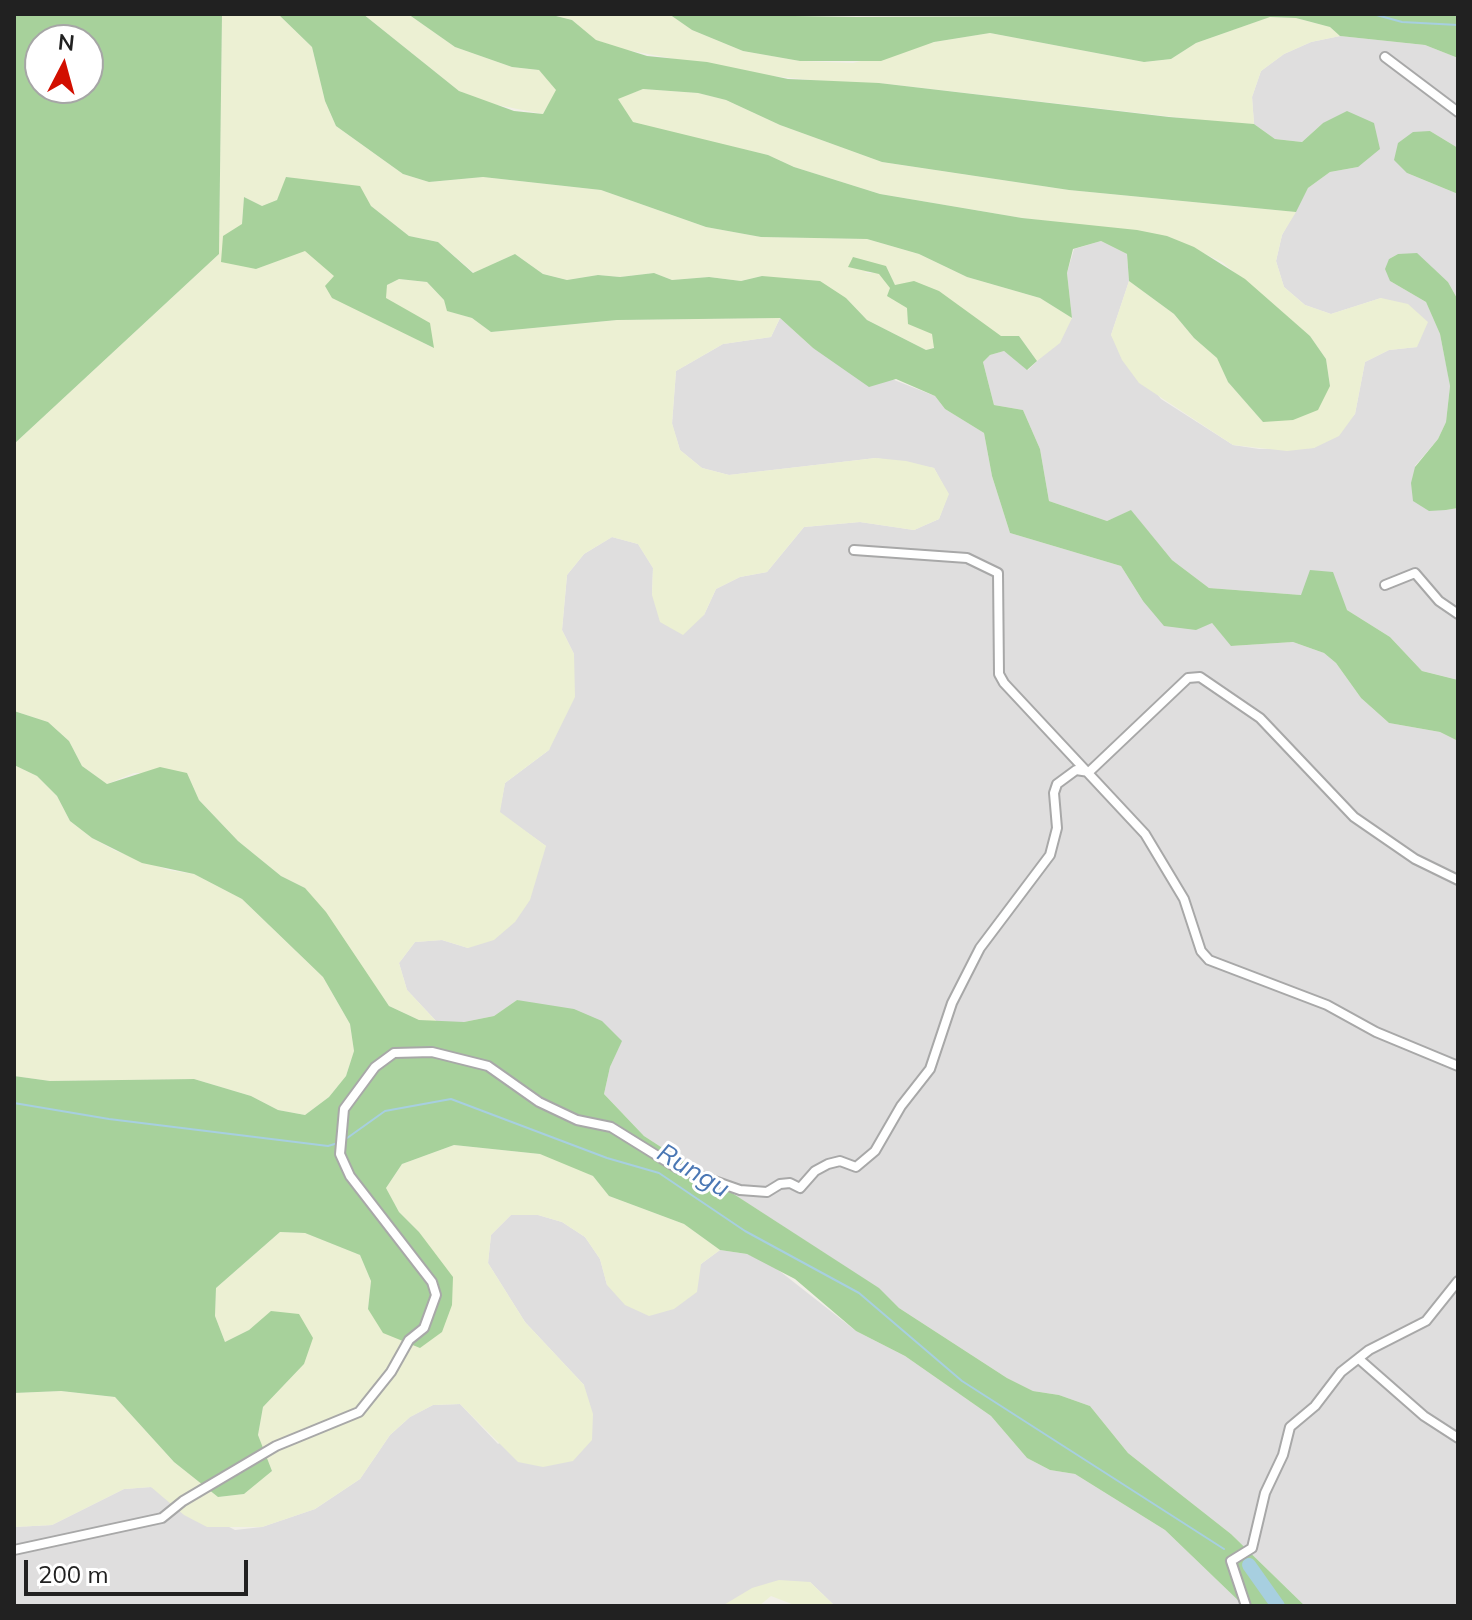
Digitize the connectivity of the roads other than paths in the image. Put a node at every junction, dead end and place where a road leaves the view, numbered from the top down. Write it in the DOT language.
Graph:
graph roads {
  1 [pos="1385,57"];
  2 [pos="1458,112"];
  3 [pos="854,550"];
  4 [pos="1385,585"];
  5 [pos="1458,614"];
  6 [pos="1089,772"];
  7 [pos="1458,880"];
  8 [pos="1458,1066"];
  9 [pos="1458,1281"];
  10 [pos="1359,1359"];
  11 [pos="1458,1438"];
  12 [pos="14,1550"];
  13 [pos="1246,1606"];
  1 -- 2 [label="street"];
  3 -- 6 [label="street"];
  4 -- 5 [label="street"];
  6 -- 7 [label="street"];
  6 -- 8 [label="street"];
  6 -- 12 [label="street"];
  9 -- 10 [label="street"];
  10 -- 11 [label="street"];
  10 -- 13 [label="street"];
}
